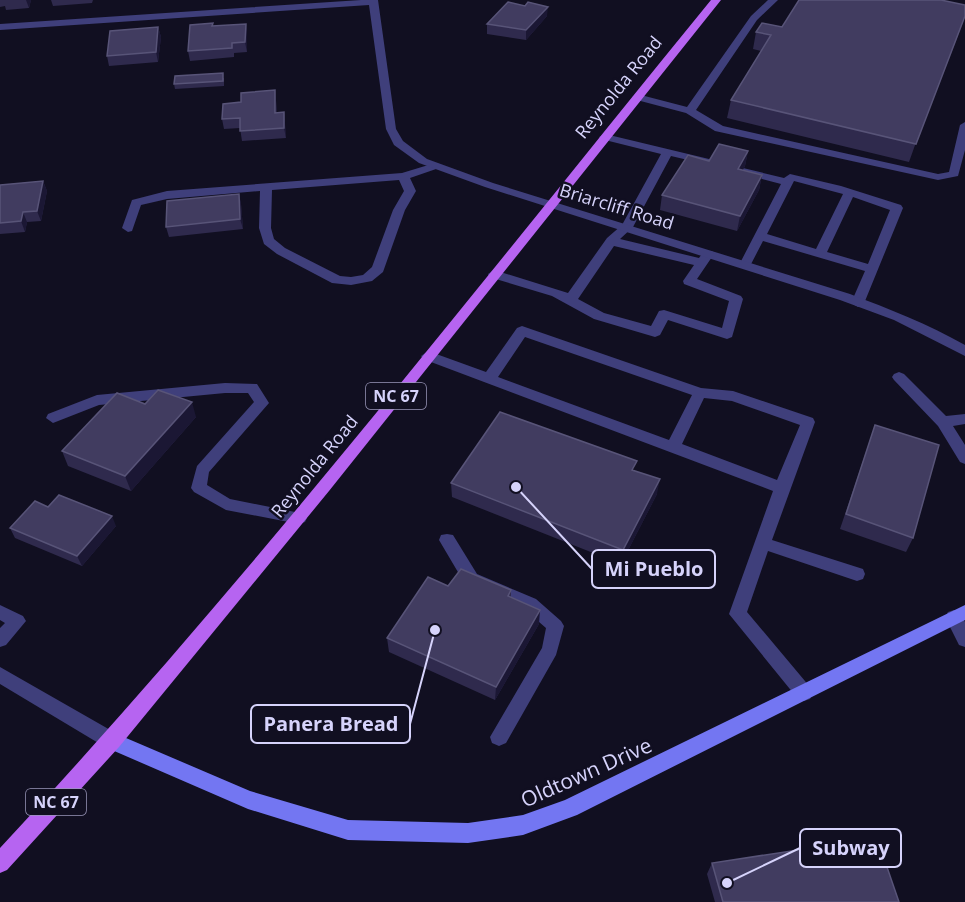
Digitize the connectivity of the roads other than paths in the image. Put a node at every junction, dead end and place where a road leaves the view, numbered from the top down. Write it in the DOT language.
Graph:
graph roads {
  1 [pos="716,0"];
  2 [pos="773,0"];
  3 [pos="373,1"];
  4 [pos="0,27"];
  5 [pos="637,97"];
  6 [pos="690,111"];
  7 [pos="965,125"];
  8 [pos="605,137"];
  9 [pos="668,152"];
  10 [pos="714,163"];
  11 [pos="435,166"];
  12 [pos="742,171"];
  13 [pos="403,177"];
  14 [pos="787,182"];
  15 [pos="267,186"];
  16 [pos="850,192"];
  17 [pos="550,204"];
  18 [pos="627,227"];
  19 [pos="128,228"];
  20 [pos="759,236"];
  21 [pos="611,241"];
  22 [pos="820,254"];
  23 [pos="705,258"];
  24 [pos="745,265"];
  25 [pos="872,269"];
  26 [pos="494,274"];
  27 [pos="570,300"];
  28 [pos="858,303"];
  29 [pos="965,351"];
  30 [pos="428,356"];
  31 [pos="899,376"];
  32 [pos="490,378"];
  33 [pos="700,393"];
  34 [pos="53,418"];
  35 [pos="965,419"];
  36 [pos="943,422"];
  37 [pos="673,447"];
  38 [pos="965,458"];
  39 [pos="782,488"];
  40 [pos="299,518"];
  41 [pos="447,540"];
  42 [pos="763,543"];
  43 [pos="857,574"];
  44 [pos="0,612"];
  45 [pos="959,615"];
  46 [pos="0,640"];
  47 [pos="965,640"];
  48 [pos="0,675"];
  49 [pos="804,693"];
  50 [pos="499,737"];
  51 [pos="112,741"];
  52 [pos="0,863"];
  1 -- 5 [label="main road, Reynolda Road / NC 67"];
  2 -- 6 [label="street"];
  3 -- 4 [label="street"];
  3 -- 11 [label="street, Briarcliff Road"];
  5 -- 6 [label="street"];
  5 -- 8 [label="main road, Reynolda Road / NC 67"];
  6 -- 7 [label="street"];
  8 -- 9 [label="street"];
  8 -- 17 [label="main road, Reynolda Road / NC 67"];
  9 -- 10 [label="street"];
  9 -- 18 [label="street"];
  11 -- 13 [label="street"];
  11 -- 17 [label="street, Briarcliff Road"];
  12 -- 14 [label="street"];
  13 -- 15 [label="street"];
  13 -- 15 [label="street"];
  14 -- 16 [label="street"];
  14 -- 20 [label="street"];
  15 -- 19 [label="street"];
  16 -- 22 [label="street"];
  16 -- 25 [label="street"];
  17 -- 18 [label="street, Briarcliff Road"];
  17 -- 26 [label="main road, Reynolda Road / NC 67"];
  18 -- 21 [label="street"];
  18 -- 23 [label="street, Briarcliff Road"];
  20 -- 22 [label="street"];
  20 -- 24 [label="street"];
  21 -- 23 [label="street"];
  21 -- 27 [label="street"];
  22 -- 25 [label="street"];
  23 -- 24 [label="street, Briarcliff Road"];
  23 -- 27 [label="street"];
  24 -- 28 [label="street, Briarcliff Road"];
  25 -- 28 [label="street"];
  26 -- 27 [label="street"];
  26 -- 30 [label="main road, Reynolda Road / NC 67"];
  28 -- 29 [label="street, Briarcliff Road"];
  30 -- 32 [label="street"];
  30 -- 40 [label="main road, Reynolda Road / NC 67"];
  31 -- 36 [label="street"];
  32 -- 33 [label="street"];
  32 -- 37 [label="street"];
  33 -- 37 [label="street"];
  33 -- 39 [label="street"];
  34 -- 40 [label="street"];
  35 -- 36 [label="street"];
  36 -- 38 [label="street"];
  37 -- 39 [label="street"];
  39 -- 42 [label="street"];
  40 -- 51 [label="main road, Reynolda Road / NC 67"];
  41 -- 50 [label="street"];
  42 -- 43 [label="street"];
  42 -- 49 [label="street"];
  44 -- 46 [label="street"];
  45 -- 47 [label="street"];
  45 -- 49 [label="street, Oldtown Drive"];
  48 -- 51 [label="street"];
  49 -- 51 [label="street, Oldtown Drive"];
  51 -- 52 [label="main road, Reynolda Road / NC 67"];
}
